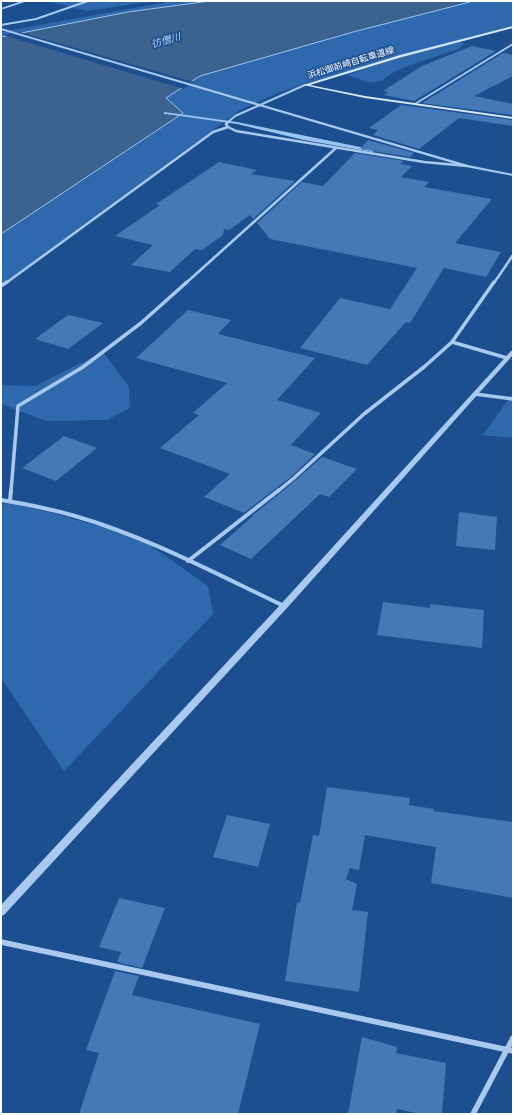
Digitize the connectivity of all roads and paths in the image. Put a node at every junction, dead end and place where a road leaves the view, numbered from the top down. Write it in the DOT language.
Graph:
graph roads {
  1 [pos="88,1"];
  2 [pos="1,25"];
  3 [pos="513,27"];
  4 [pos="2,29"];
  5 [pos="513,44"];
  6 [pos="305,86"];
  7 [pos="415,104"];
  8 [pos="260,105"];
  9 [pos="512,118"];
  10 [pos="228,127"];
  11 [pos="336,148"];
  12 [pos="467,166"];
  13 [pos="513,175"];
  14 [pos="513,255"];
  15 [pos="1,286"];
  16 [pos="452,342"];
  17 [pos="513,352"];
  18 [pos="507,358"];
  19 [pos="475,394"];
  20 [pos="513,399"];
  21 [pos="1,500"];
  22 [pos="10,501"];
  23 [pos="188,561"];
  24 [pos="284,606"];
  25 [pos="1,912"];
  26 [pos="1,942"];
  27 [pos="513,1038"];
  28 [pos="510,1050"];
  29 [pos="473,1114"];
  1 -- 2 [label="street"];
  3 -- 6 [label="main road, 浜松御前崎自転車道線"];
  4 -- 8 [label="street"];
  5 -- 7 [label="street"];
  6 -- 7 [label="main road, 浜松御前崎自転車道線"];
  6 -- 8 [label="street"];
  7 -- 9 [label="main road, 浜松御前崎自転車道線"];
  8 -- 10 [label="street"];
  8 -- 12 [label="street"];
  10 -- 11 [label="street"];
  10 -- 15 [label="street"];
  11 -- 12 [label="street"];
  11 -- 22 [label="street"];
  12 -- 13 [label="street"];
  14 -- 16 [label="street"];
  16 -- 18 [label="street"];
  16 -- 23 [label="street"];
  17 -- 18 [label="street"];
  18 -- 19 [label="street"];
  19 -- 20 [label="street"];
  19 -- 24 [label="street"];
  21 -- 22 [label="street"];
  22 -- 23 [label="street"];
  23 -- 24 [label="street"];
  24 -- 25 [label="street"];
  26 -- 28 [label="street"];
  27 -- 28 [label="street"];
  28 -- 29 [label="street"];
}
